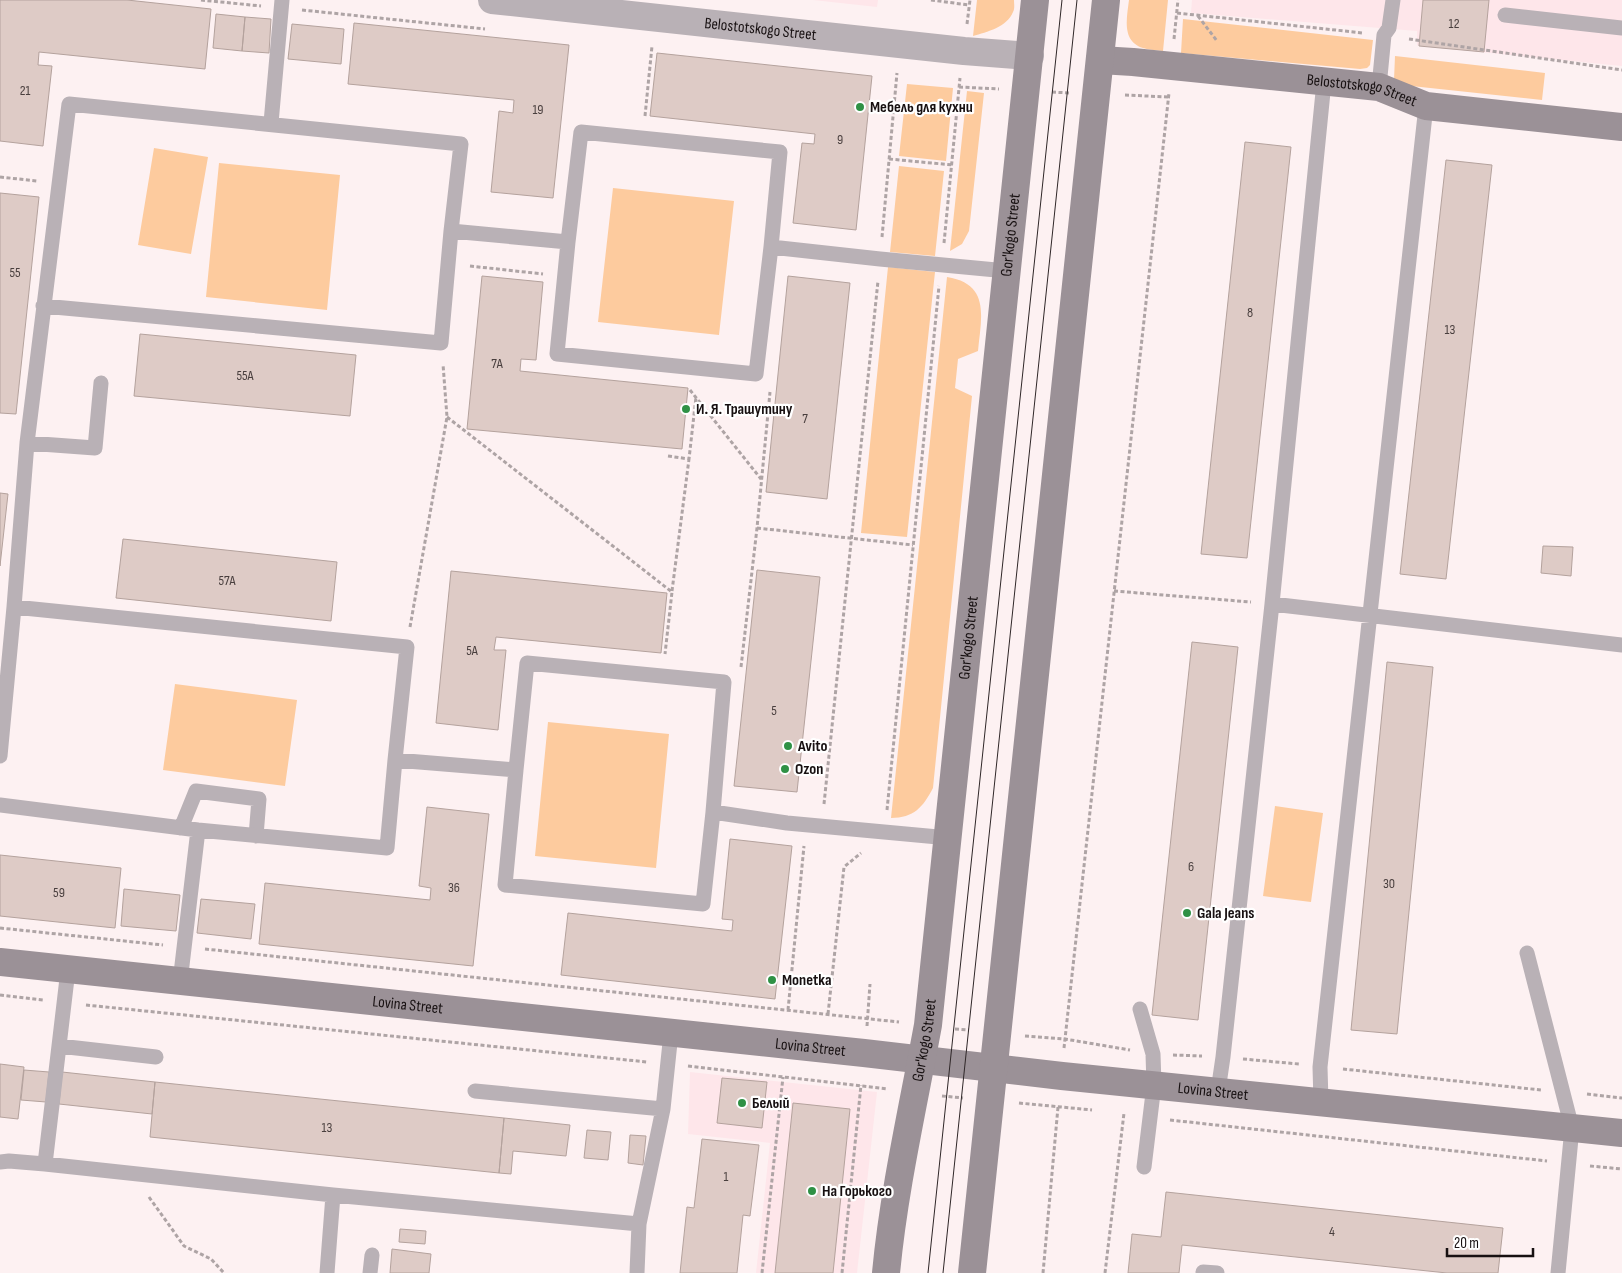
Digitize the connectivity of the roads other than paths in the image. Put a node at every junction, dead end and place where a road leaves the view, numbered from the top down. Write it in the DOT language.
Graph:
graph roads {
  1 [pos="282,0"];
  2 [pos="492,0"];
  3 [pos="1035,0"];
  4 [pos="1106,0"];
  5 [pos="1393,0"];
  6 [pos="612,6"];
  7 [pos="1505,15"];
  8 [pos="1622,28"];
  9 [pos="1030,56"];
  10 [pos="1100,60"];
  11 [pos="1324,82"];
  12 [pos="1379,88"];
  13 [pos="1426,106"];
  14 [pos="271,123"];
  15 [pos="1622,127"];
  16 [pos="451,231"];
  17 [pos="568,242"];
  18 [pos="771,247"];
  19 [pos="1007,271"];
  20 [pos="43,306"];
  21 [pos="102,383"];
  22 [pos="27,443"];
  23 [pos="1272,604"];
  24 [pos="14,607"];
  25 [pos="1370,616"];
  26 [pos="1622,645"];
  27 [pos="0,756"];
  28 [pos="395,760"];
  29 [pos="516,770"];
  30 [pos="0,805"];
  31 [pos="712,812"];
  32 [pos="181,828"];
  33 [pos="198,830"];
  34 [pos="256,836"];
  35 [pos="948,838"];
  36 [pos="1527,953"];
  37 [pos="0,962"];
  38 [pos="68,970"];
  39 [pos="180,982"];
  40 [pos="1140,1009"];
  41 [pos="671,1033"];
  42 [pos="59,1046"];
  43 [pos="156,1057"];
  44 [pos="922,1059"];
  45 [pos="994,1068"];
  46 [pos="1154,1085"];
  47 [pos="475,1091"];
  48 [pos="1218,1091"];
  49 [pos="1321,1102"];
  50 [pos="663,1108"];
  51 [pos="1572,1128"];
  52 [pos="1622,1134"];
  53 [pos="0,1162"];
  54 [pos="46,1164"];
  55 [pos="1144,1167"];
  56 [pos="333,1195"];
  57 [pos="639,1224"];
  58 [pos="372,1254"];
  59 [pos="327,1273"];
  60 [pos="370,1273"];
  61 [pos="636,1273"];
  62 [pos="886,1273"];
  63 [pos="972,1273"];
  64 [pos="1203,1273"];
  65 [pos="1217,1273"];
  66 [pos="1558,1273"];
  1 -- 14 [label="lane"];
  2 -- 6 [label="street, Belostotskogo Street"];
  3 -- 9 [label="main road, Gor'kogo Street"];
  4 -- 10 [label="main road"];
  5 -- 12 [label="lane"];
  6 -- 9 [label="street, Belostotskogo Street"];
  7 -- 8 [label="lane"];
  9 -- 19 [label="main road, Gor'kogo Street"];
  10 -- 11 [label="main road, Belostotskogo Street"];
  10 -- 45 [label="main road"];
  11 -- 12 [label="main road, Belostotskogo Street"];
  11 -- 23 [label="lane"];
  12 -- 13 [label="main road, Belostotskogo Street"];
  13 -- 15 [label="main road, Belostotskogo Street"];
  13 -- 25 [label="lane"];
  14 -- 16 [label="lane"];
  14 -- 20 [label="lane"];
  16 -- 17 [label="lane"];
  16 -- 20 [label="lane"];
  17 -- 18 [label="lane"];
  17 -- 18 [label="lane"];
  18 -- 19 [label="lane"];
  19 -- 35 [label="main road, Gor'kogo Street"];
  20 -- 22 [label="lane"];
  21 -- 22 [label="lane"];
  22 -- 24 [label="lane"];
  23 -- 25 [label="lane"];
  23 -- 48 [label="lane"];
  24 -- 27 [label="lane"];
  24 -- 28 [label="lane"];
  25 -- 26 [label="lane"];
  25 -- 49 [label="lane"];
  28 -- 29 [label="lane"];
  28 -- 34 [label="lane"];
  29 -- 31 [label="lane"];
  29 -- 31 [label="lane"];
  30 -- 32 [label="lane"];
  31 -- 35 [label="lane"];
  32 -- 33 [label="lane"];
  32 -- 34 [label="lane"];
  33 -- 34 [label="lane"];
  33 -- 39 [label="lane"];
  35 -- 44 [label="main road, Gor'kogo Street"];
  36 -- 51 [label="lane"];
  37 -- 38 [label="main road, Lovina Street"];
  38 -- 39 [label="main road, Lovina Street"];
  38 -- 42 [label="lane"];
  39 -- 41 [label="main road, Lovina Street"];
  40 -- 46 [label="lane"];
  41 -- 44 [label="main road, Lovina Street"];
  41 -- 50 [label="lane"];
  42 -- 43 [label="lane"];
  42 -- 54 [label="lane"];
  44 -- 45 [label="main road, Lovina Street"];
  44 -- 62 [label="main road, Gor'kogo Street"];
  45 -- 46 [label="main road, Lovina Street"];
  45 -- 63 [label="main road"];
  46 -- 48 [label="main road, Lovina Street"];
  46 -- 55 [label="lane"];
  47 -- 50 [label="lane"];
  48 -- 49 [label="main road, Lovina Street"];
  49 -- 51 [label="main road, Lovina Street"];
  50 -- 57 [label="lane"];
  51 -- 52 [label="main road, Lovina Street"];
  51 -- 66 [label="lane"];
  53 -- 54 [label="lane"];
  54 -- 56 [label="lane"];
  56 -- 57 [label="lane"];
  56 -- 59 [label="lane"];
  57 -- 61 [label="lane"];
  58 -- 60 [label="lane"];
  64 -- 65 [label="lane"];
}
